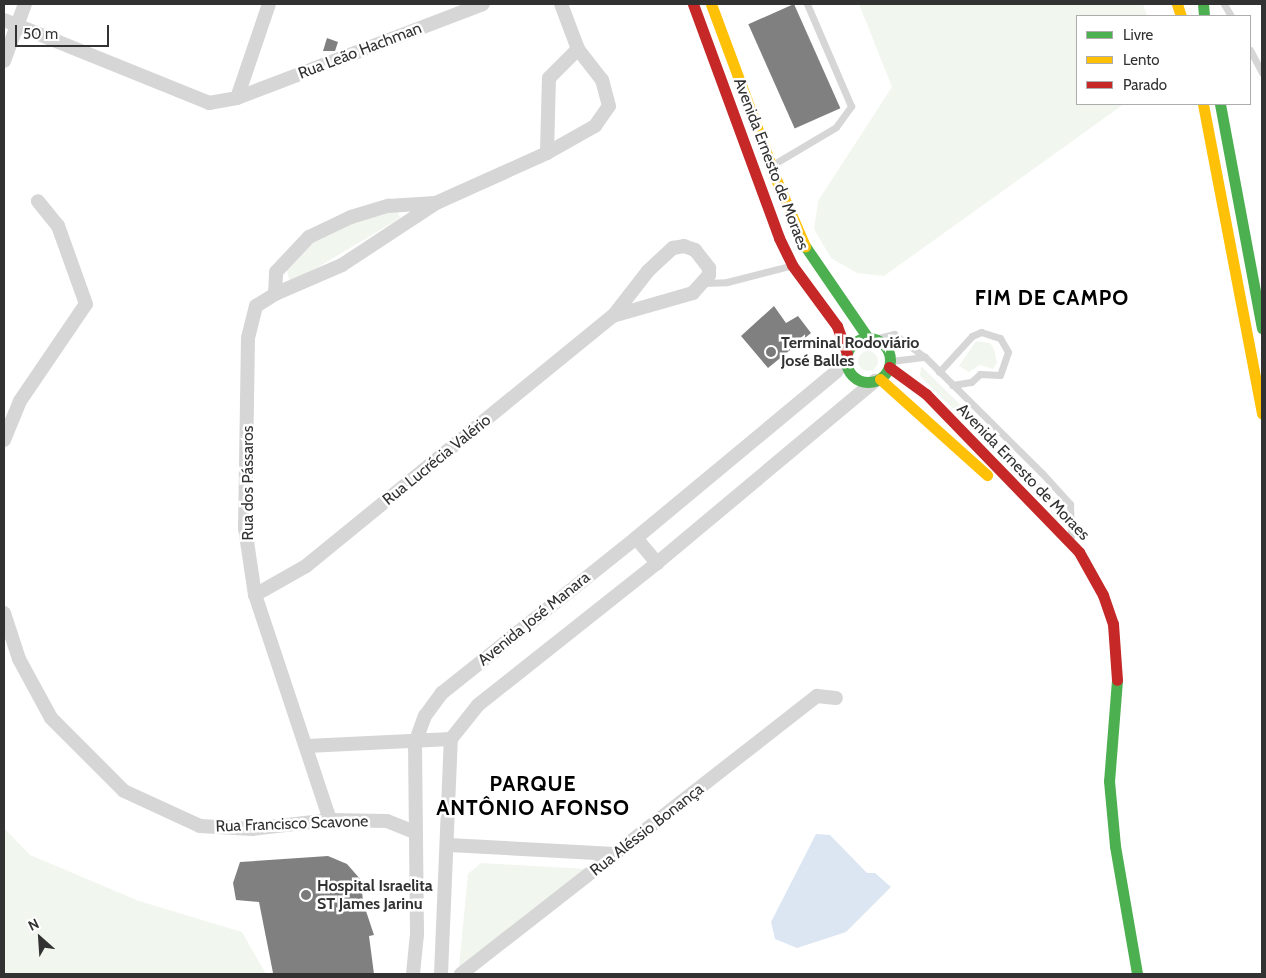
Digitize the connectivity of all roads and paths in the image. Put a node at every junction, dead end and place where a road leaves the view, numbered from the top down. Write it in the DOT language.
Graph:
graph roads {
  1 [pos="25,4"];
  2 [pos="268,4"];
  3 [pos="483,4"];
  4 [pos="562,4"];
  5 [pos="693,4"];
  6 [pos="712,4"];
  7 [pos="807,4"];
  8 [pos="1224,4"];
  9 [pos="1230,15"];
  10 [pos="4,20"];
  11 [pos="18,24"];
  12 [pos="578,49"];
  13 [pos="1251,52"];
  14 [pos="4,61"];
  15 [pos="1262,73"];
  16 [pos="237,98"];
  17 [pos="1203,105"];
  18 [pos="1220,105"];
  19 [pos="547,153"];
  20 [pos="772,166"];
  21 [pos="38,202"];
  22 [pos="436,203"];
  23 [pos="800,260"];
  24 [pos="704,283"];
  25 [pos="275,294"];
  26 [pos="613,316"];
  27 [pos="1262,328"];
  28 [pos="871,338"];
  29 [pos="847,356"];
  30 [pos="925,357"];
  31 [pos="890,364"];
  32 [pos="939,372"];
  33 [pos="877,380"];
  34 [pos="952,386"];
  35 [pos="1262,413"];
  36 [pos="4,440"];
  37 [pos="636,538"];
  38 [pos="1079,552"];
  39 [pos="657,563"];
  40 [pos="255,595"];
  41 [pos="4,613"];
  42 [pos="836,698"];
  43 [pos="451,739"];
  44 [pos="415,744"];
  45 [pos="307,746"];
  46 [pos="1098,798"];
  47 [pos="330,820"];
  48 [pos="416,833"];
  49 [pos="449,845"];
  50 [pos="615,854"];
  51 [pos="1112,906"];
  52 [pos="412,974"];
  53 [pos="441,974"];
  54 [pos="461,974"];
  55 [pos="1126,974"];
  56 [pos="1137,974"];
  1 -- 11 [label="street"];
  2 -- 16 [label="street"];
  3 -- 16 [label="street, Rua Leão Hachman"];
  4 -- 12 [label="street, Rua dos Pássaros"];
  5 -- 23 [label="main road, Avenida Ernesto de Moraes"];
  6 -- 20 [label="main road, Avenida Ernesto de Moraes"];
  7 -- 20 [label="lane"];
  8 -- 9 [label="lane"];
  10 -- 11 [label="street, Rua Leão Hachman"];
  11 -- 14 [label="street"];
  11 -- 16 [label="street, Rua Leão Hachman"];
  12 -- 19 [label="street"];
  12 -- 19 [label="street, Rua dos Pássaros"];
  13 -- 15 [label="lane"];
  17 -- 35 [label="main road"];
  18 -- 27 [label="main road"];
  19 -- 22 [label="street, Rua dos Pássaros"];
  20 -- 23 [label="main road, Avenida Ernesto de Moraes"];
  21 -- 36 [label="street"];
  22 -- 25 [label="street, Rua dos Pássaros"];
  22 -- 25 [label="street, Rua dos Pássaros"];
  23 -- 24 [label="lane"];
  23 -- 28 [label="main road, Avenida Ernesto de Moraes"];
  23 -- 29 [label="main road, Avenida Ernesto de Moraes"];
  24 -- 26 [label="street, Rua Lucrécia Valério"];
  24 -- 26 [label="street, Rua Lucrécia Valério"];
  25 -- 40 [label="street, Rua dos Pássaros"];
  26 -- 40 [label="street, Rua Lucrécia Valério"];
  28 -- 29 [label="main road"];
  28 -- 30 [label="lane"];
  28 -- 31 [label="main road"];
  29 -- 33 [label="main road"];
  29 -- 37 [label="street, Avenida José Manara"];
  30 -- 31 [label="lane"];
  30 -- 32 [label="lane"];
  31 -- 33 [label="main road"];
  31 -- 38 [label="main road, Avenida Ernesto de Moraes"];
  32 -- 34 [label="lane"];
  32 -- 34 [label="lane"];
  33 -- 39 [label="street, Avenida José Manara"];
  33 -- 46 [label="main road, Avenida Ernesto de Moraes"];
  34 -- 38 [label="lane"];
  37 -- 39 [label="street"];
  37 -- 44 [label="street, Avenida José Manara"];
  38 -- 56 [label="main road, Avenida Ernesto de Moraes"];
  39 -- 43 [label="street, Avenida José Manara"];
  40 -- 45 [label="street, Rua dos Pássaros"];
  41 -- 47 [label="street, Rua Francisco Scavone"];
  42 -- 50 [label="street, Rua Aléssio Bonança"];
  43 -- 44 [label="street"];
  43 -- 49 [label="street"];
  44 -- 45 [label="street"];
  44 -- 48 [label="street, Avenida José Manara"];
  45 -- 47 [label="street, Rua dos Pássaros"];
  47 -- 48 [label="street, Rua Francisco Scavone"];
  48 -- 52 [label="street, Avenida José Manara"];
  49 -- 50 [label="street"];
  49 -- 53 [label="street"];
  50 -- 54 [label="street, Rua Aléssio Bonança"];
  51 -- 55 [label="main road"];
}
